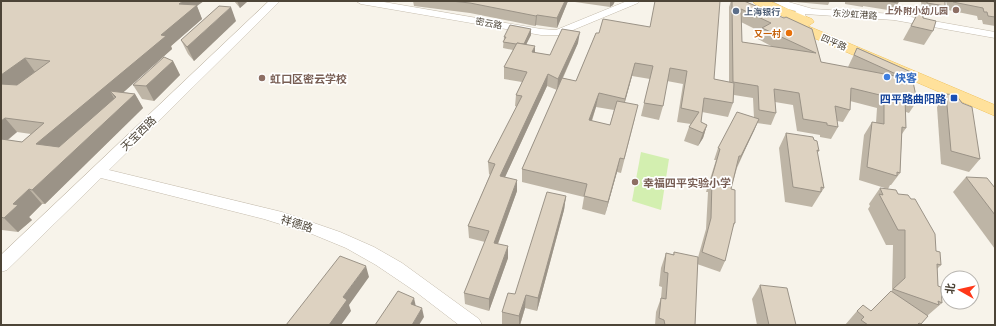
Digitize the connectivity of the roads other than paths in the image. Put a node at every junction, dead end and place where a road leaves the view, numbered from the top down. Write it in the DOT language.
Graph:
graph roads {
  1 [pos="275,1"];
  2 [pos="361,1"];
  3 [pos="636,1"];
  4 [pos="403,4"];
  5 [pos="765,4"];
  6 [pos="806,15"];
  7 [pos="995,36"];
  8 [pos="995,102"];
  9 [pos="995,111"];
  10 [pos="98,172"];
  11 [pos="1,265"];
  12 [pos="473,325"];
  1 -- 10 [label="street, 天宝西路"];
  2 -- 4 [label="street, 密云路"];
  3 -- 4 [label="street, 密云路"];
  5 -- 6 [label="main road, 四平路"];
  5 -- 9 [label="main road, 四平路"];
  6 -- 7 [label="street, 东沙虹港路"];
  6 -- 8 [label="main road, 四平路"];
  10 -- 11 [label="street, 天宝西路"];
  10 -- 12 [label="street, 祥德路"];
}
